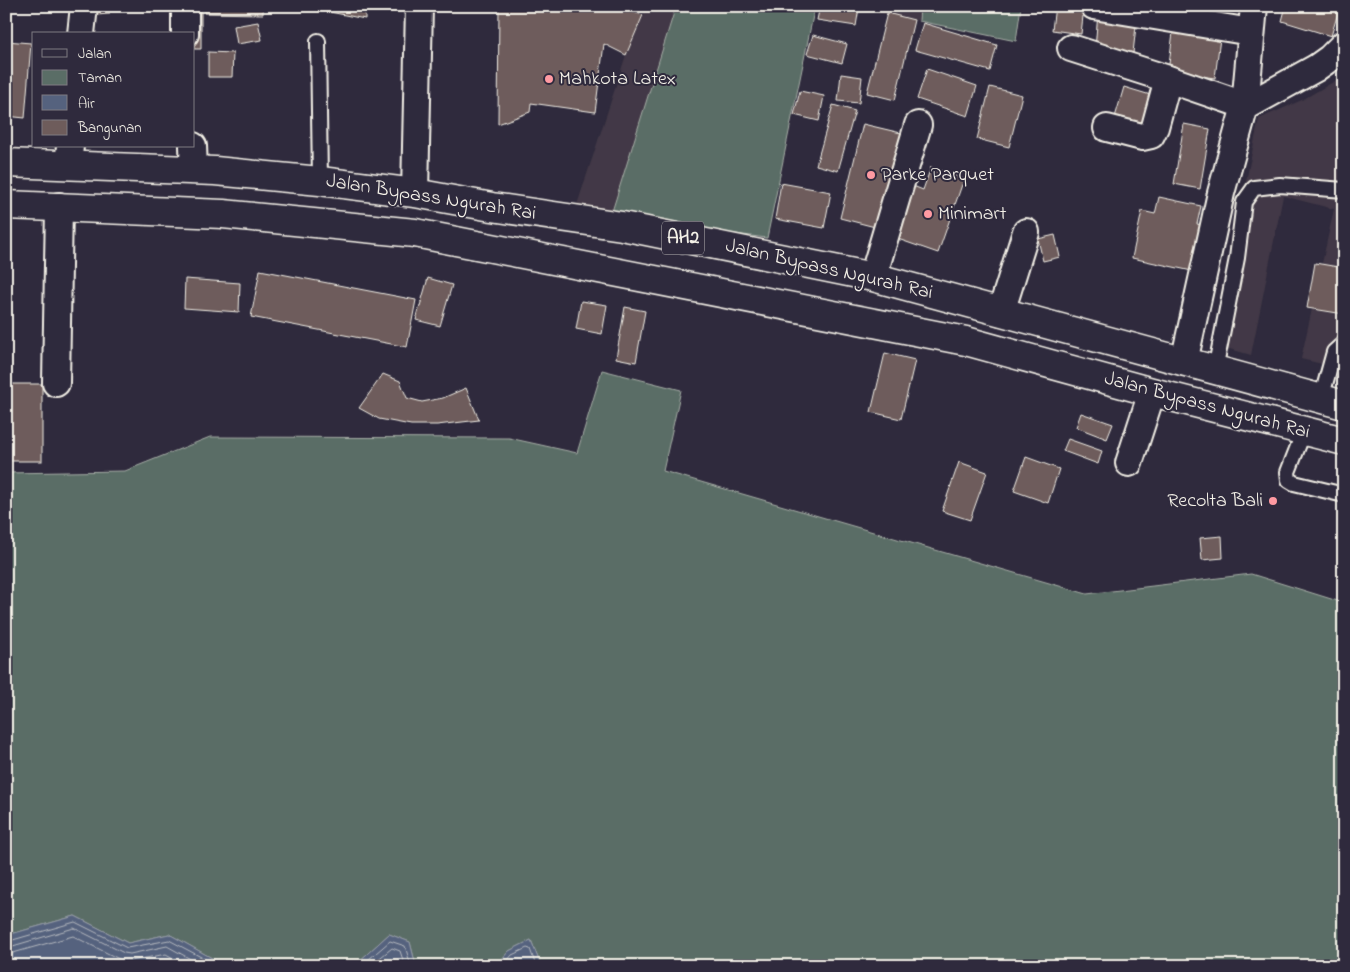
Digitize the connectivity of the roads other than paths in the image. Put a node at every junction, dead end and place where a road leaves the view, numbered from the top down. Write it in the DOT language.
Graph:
graph roads {
  1 [pos="84,6"];
  2 [pos="185,6"];
  3 [pos="419,6"];
  4 [pos="1094,6"];
  5 [pos="1252,19"];
  6 [pos="81,32"];
  7 [pos="185,32"];
  8 [pos="318,41"];
  9 [pos="1344,44"];
  10 [pos="1071,48"];
  11 [pos="1168,79"];
  12 [pos="1245,106"];
  13 [pos="918,125"];
  14 [pos="1107,128"];
  15 [pos="69,155"];
  16 [pos="194,158"];
  17 [pos="6,163"];
  18 [pos="320,181"];
  19 [pos="1344,190"];
  20 [pos="415,193"];
  21 [pos="6,205"];
  22 [pos="59,206"];
  23 [pos="1026,232"];
  24 [pos="873,276"];
  25 [pos="1001,312"];
  26 [pos="1344,343"];
  27 [pos="1184,362"];
  28 [pos="1215,370"];
  29 [pos="56,383"];
  30 [pos="1152,392"];
  31 [pos="1332,402"];
  32 [pos="1304,431"];
  33 [pos="1344,441"];
  34 [pos="1129,463"];
  35 [pos="1344,495"];
  1 -- 6 [label="street"];
  2 -- 7 [label="street"];
  3 -- 20 [label="street"];
  4 -- 5 [label="street"];
  5 -- 12 [label="street"];
  8 -- 18 [label="lane"];
  9 -- 12 [label="street"];
  10 -- 11 [label="street"];
  11 -- 12 [label="street"];
  11 -- 14 [label="street"];
  12 -- 27 [label="street"];
  13 -- 24 [label="street"];
  15 -- 16 [label="highway, Jalan Bypass Ngurah Rai / AH2"];
  15 -- 17 [label="highway, Jalan Bypass Ngurah Rai / AH2"];
  16 -- 18 [label="highway, Jalan Bypass Ngurah Rai / AH2"];
  18 -- 20 [label="highway, Jalan Bypass Ngurah Rai / AH2"];
  19 -- 28 [label="lane"];
  20 -- 24 [label="highway, Jalan Bypass Ngurah Rai / AH2"];
  21 -- 22 [label="highway, Jalan Bypass Ngurah Rai / AH2"];
  22 -- 29 [label="street"];
  22 -- 30 [label="highway, Jalan Bypass Ngurah Rai / AH2"];
  23 -- 25 [label="street"];
  24 -- 25 [label="highway, Jalan Bypass Ngurah Rai / AH2"];
  25 -- 27 [label="highway, Jalan Bypass Ngurah Rai / AH2"];
  26 -- 31 [label="lane"];
  27 -- 28 [label="highway, Jalan Bypass Ngurah Rai / AH2"];
  28 -- 31 [label="highway, Jalan Bypass Ngurah Rai / AH2"];
  30 -- 32 [label="highway, Jalan Bypass Ngurah Rai / AH2"];
  30 -- 34 [label="street"];
  32 -- 33 [label="highway, Jalan Bypass Ngurah Rai / AH2"];
  32 -- 35 [label="lane"];
}
